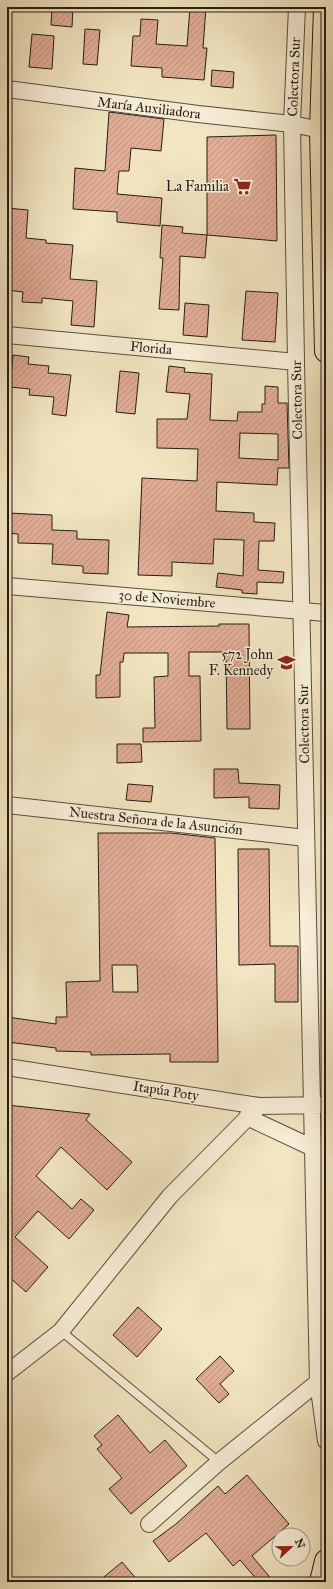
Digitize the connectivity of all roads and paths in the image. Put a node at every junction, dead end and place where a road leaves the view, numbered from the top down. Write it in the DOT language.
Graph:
graph roads {
  1 [pos="297,7"];
  2 [pos="325,7"];
  3 [pos="7,90"];
  4 [pos="292,124"];
  5 [pos="322,130"];
  6 [pos="7,335"];
  7 [pos="326,351"];
  8 [pos="296,362"];
  9 [pos="7,586"];
  10 [pos="301,610"];
  11 [pos="326,613"];
  12 [pos="7,805"];
  13 [pos="306,838"];
  14 [pos="7,1067"];
  15 [pos="259,1106"];
  16 [pos="319,1106"];
  17 [pos="247,1117"];
  18 [pos="313,1148"];
  19 [pos="321,1241"];
  20 [pos="61,1331"];
  21 [pos="7,1373"];
  22 [pos="318,1382"];
  23 [pos="326,1441"];
  24 [pos="219,1462"];
  25 [pos="149,1524"];
  26 [pos="326,1561"];
  27 [pos="321,1582"];
  1 -- 4 [label="street, Colectora Sur"];
  2 -- 5 [label="highway"];
  3 -- 4 [label="street, María Auxiliadora"];
  4 -- 5 [label="street, María Auxiliadora"];
  4 -- 8 [label="street, Colectora Sur"];
  5 -- 7 [label="highway"];
  6 -- 8 [label="street, Florida"];
  8 -- 10 [label="street, Colectora Sur"];
  9 -- 10 [label="street, 30 de Noviembre"];
  10 -- 11 [label="street, 30 de Noviembre"];
  10 -- 13 [label="street, Colectora Sur"];
  12 -- 13 [label="street, Nuestra Señora de la Asunción"];
  13 -- 16 [label="street, Colectora Sur"];
  14 -- 15 [label="street, Itapúa Poty"];
  15 -- 16 [label="street, Itapúa Poty"];
  15 -- 17 [label="street"];
  16 -- 18 [label="street, Colectora Sur"];
  17 -- 18 [label="street"];
  17 -- 20 [label="street"];
  18 -- 19 [label="street, Colectora Sur"];
  19 -- 22 [label="street, Colectora Sur"];
  20 -- 21 [label="street"];
  20 -- 24 [label="lane"];
  22 -- 23 [label="street, Colectora Sur"];
  22 -- 24 [label="street"];
  24 -- 25 [label="street"];
  26 -- 27 [label="highway"];
}
